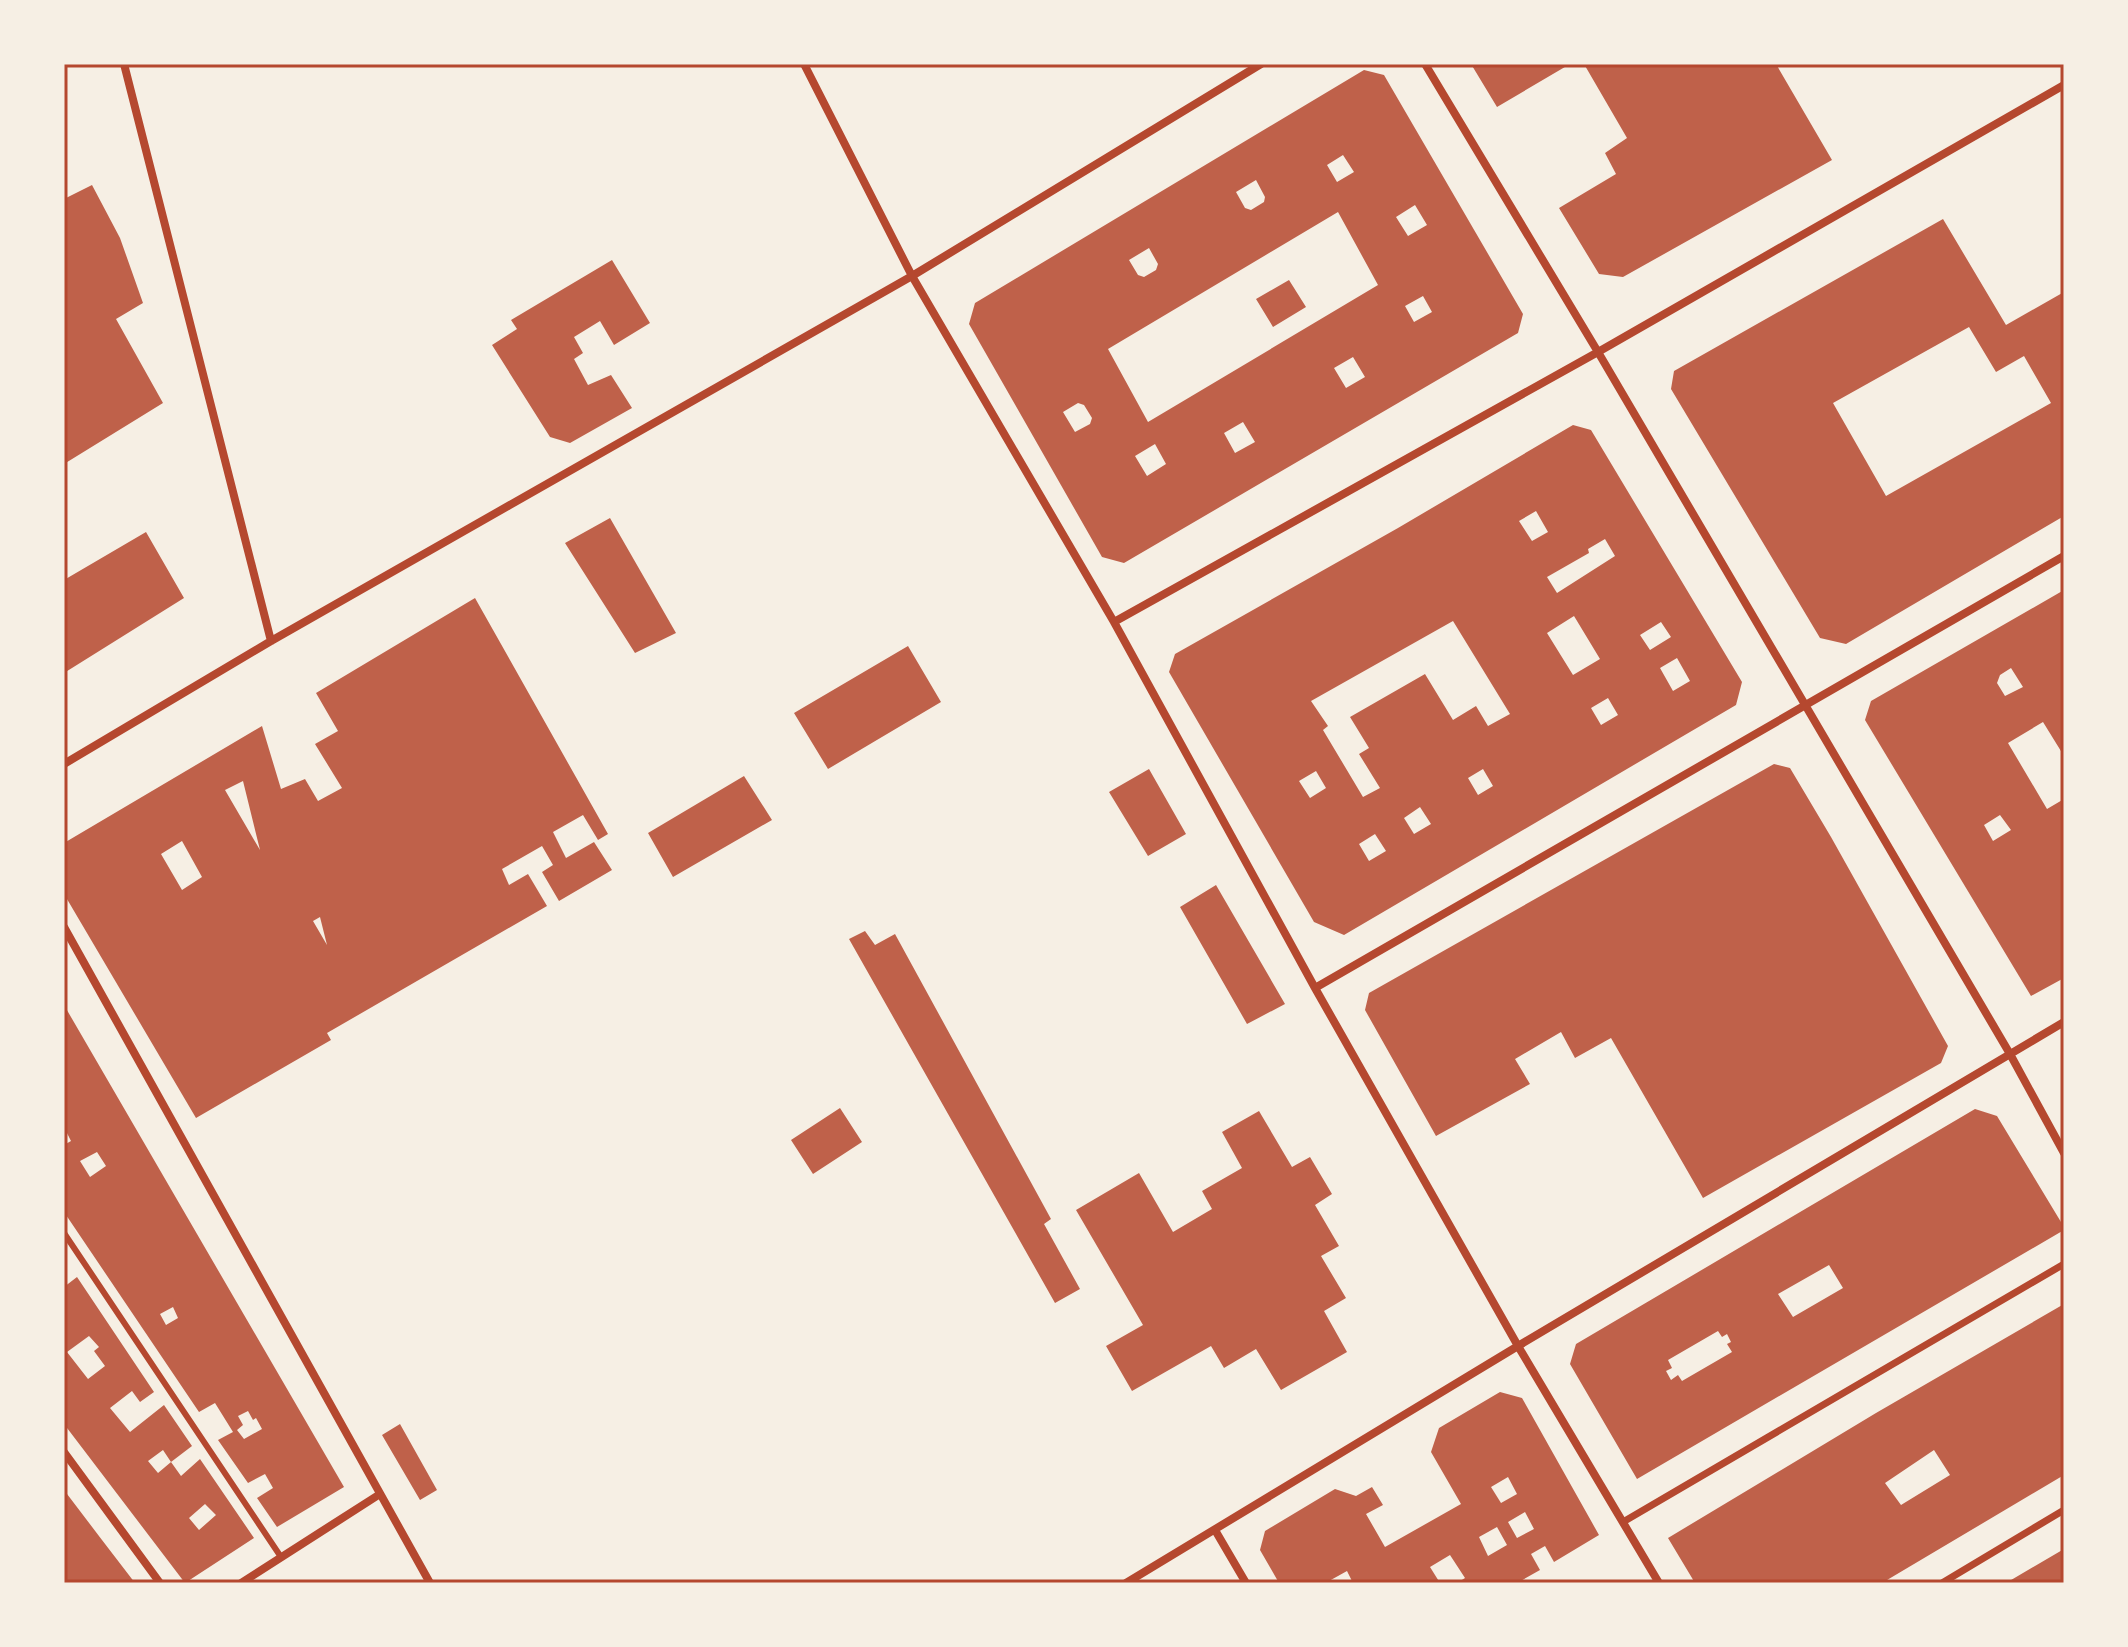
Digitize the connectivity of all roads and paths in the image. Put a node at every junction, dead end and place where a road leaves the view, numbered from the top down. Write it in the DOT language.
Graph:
graph roads {
  1 [pos="124,64"];
  2 [pos="804,64"];
  3 [pos="1261,64"];
  4 [pos="1425,64"];
  5 [pos="2064,85"];
  6 [pos="912,276"];
  7 [pos="1598,352"];
  8 [pos="2064,556"];
  9 [pos="1114,622"];
  10 [pos="271,641"];
  11 [pos="1805,706"];
  12 [pos="64,764"];
  13 [pos="64,927"];
  14 [pos="1315,988"];
  15 [pos="2064,1022"];
  16 [pos="2010,1054"];
  17 [pos="2064,1153"];
  18 [pos="64,1233"];
  19 [pos="2064,1264"];
  20 [pos="1518,1346"];
  21 [pos="64,1452"];
  22 [pos="380,1494"];
  23 [pos="2064,1510"];
  24 [pos="1623,1522"];
  25 [pos="1215,1530"];
  26 [pos="281,1557"];
  27 [pos="160,1583"];
  28 [pos="241,1583"];
  29 [pos="430,1583"];
  30 [pos="1126,1583"];
  31 [pos="1246,1583"];
  32 [pos="1659,1583"];
  33 [pos="1942,1583"];
  1 -- 10 [label="street"];
  2 -- 6 [label="street"];
  3 -- 6 [label="street"];
  4 -- 7 [label="street"];
  5 -- 7 [label="street"];
  6 -- 9 [label="street"];
  6 -- 10 [label="street"];
  7 -- 9 [label="street"];
  7 -- 11 [label="street"];
  8 -- 11 [label="street"];
  9 -- 14 [label="street"];
  10 -- 12 [label="street"];
  11 -- 14 [label="street"];
  11 -- 16 [label="street"];
  13 -- 22 [label="street"];
  14 -- 20 [label="street"];
  15 -- 16 [label="street"];
  16 -- 17 [label="street"];
  16 -- 20 [label="street"];
  18 -- 26 [label="lane"];
  19 -- 24 [label="street"];
  20 -- 24 [label="street"];
  20 -- 25 [label="street"];
  21 -- 27 [label="street"];
  22 -- 26 [label="street"];
  22 -- 29 [label="street"];
  23 -- 33 [label="street"];
  24 -- 32 [label="street"];
  25 -- 30 [label="street"];
  25 -- 31 [label="street"];
  26 -- 28 [label="street"];
}
